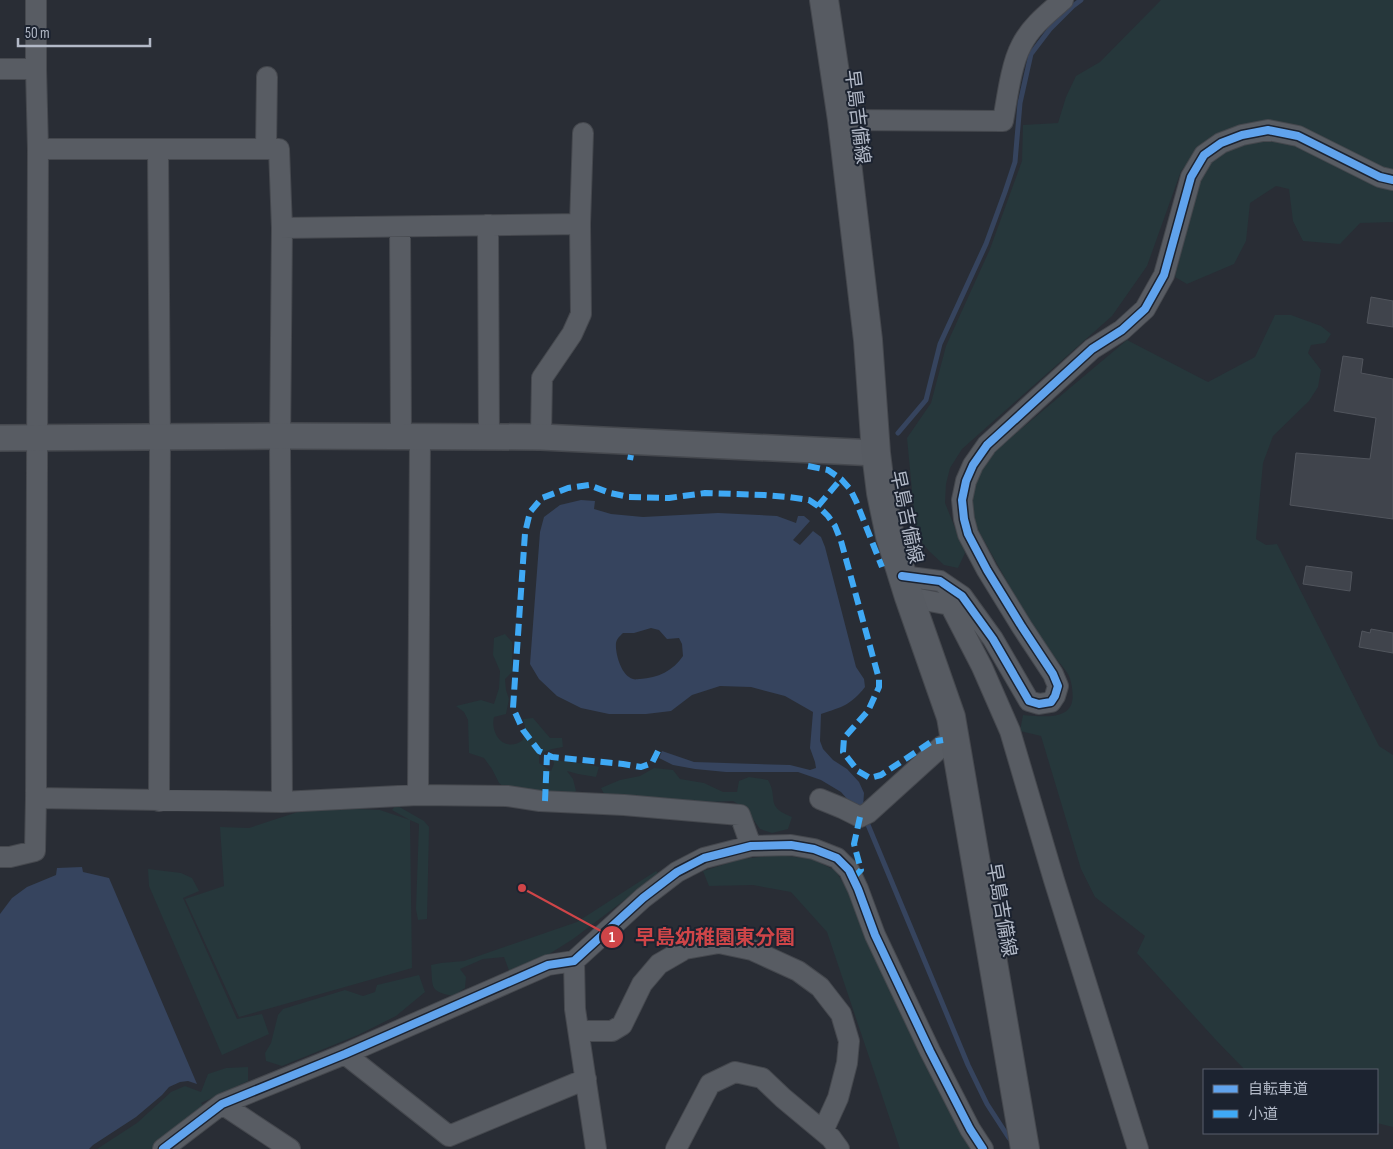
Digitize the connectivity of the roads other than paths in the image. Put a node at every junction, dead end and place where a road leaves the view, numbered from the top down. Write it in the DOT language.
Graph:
graph roads {
  1 [pos="36,0"];
  2 [pos="824,0"];
  3 [pos="1063,0"];
  4 [pos="0,69"];
  5 [pos="36,70"];
  6 [pos="267,78"];
  7 [pos="842,120"];
  8 [pos="583,133"];
  9 [pos="158,149"];
  10 [pos="266,149"];
  11 [pos="38,150"];
  12 [pos="1393,180"];
  13 [pos="580,224"];
  14 [pos="488,225"];
  15 [pos="400,226"];
  16 [pos="282,228"];
  17 [pos="280,436"];
  18 [pos="410,437"];
  19 [pos="489,437"];
  20 [pos="541,437"];
  21 [pos="0,438"];
  22 [pos="160,438"];
  23 [pos="36,439"];
  24 [pos="876,453"];
  25 [pos="905,586"];
  26 [pos="955,740"];
  27 [pos="418,795"];
  28 [pos="36,798"];
  29 [pos="820,800"];
  30 [pos="159,801"];
  31 [pos="282,802"];
  32 [pos="751,846"];
  33 [pos="0,857"];
  34 [pos="574,961"];
  35 [pos="578,1031"];
  36 [pos="345,1054"];
  37 [pos="586,1079"];
  38 [pos="222,1104"];
  39 [pos="823,1131"];
  40 [pos="163,1149"];
  41 [pos="290,1149"];
  42 [pos="596,1149"];
  43 [pos="676,1149"];
  44 [pos="839,1149"];
  45 [pos="983,1149"];
  46 [pos="1025,1149"];
  47 [pos="1138,1149"];
  1 -- 5 [label="street"];
  2 -- 7 [label="main road, 早島吉備線"];
  3 -- 7 [label="street"];
  4 -- 5 [label="street"];
  5 -- 11 [label="street"];
  6 -- 10 [label="street"];
  7 -- 24 [label="main road, 早島吉備線"];
  8 -- 13 [label="street"];
  9 -- 10 [label="street"];
  9 -- 11 [label="street"];
  9 -- 22 [label="street"];
  10 -- 16 [label="street"];
  11 -- 23 [label="street"];
  12 -- 25 [label="street"];
  13 -- 14 [label="street"];
  13 -- 20 [label="street"];
  14 -- 15 [label="street"];
  14 -- 19 [label="street"];
  15 -- 16 [label="street"];
  15 -- 18 [label="street"];
  16 -- 17 [label="street"];
  17 -- 18 [label="street"];
  17 -- 22 [label="street"];
  17 -- 31 [label="street"];
  18 -- 19 [label="street"];
  18 -- 27 [label="street"];
  19 -- 20 [label="street"];
  20 -- 24 [label="street"];
  21 -- 23 [label="street"];
  22 -- 23 [label="street"];
  22 -- 30 [label="street"];
  23 -- 28 [label="street"];
  24 -- 25 [label="main road, 早島吉備線"];
  25 -- 26 [label="main road, 早島吉備線"];
  25 -- 47 [label="street"];
  26 -- 29 [label="street"];
  26 -- 46 [label="main road, 早島吉備線"];
  27 -- 31 [label="street"];
  27 -- 32 [label="street"];
  28 -- 30 [label="street"];
  28 -- 33 [label="street"];
  30 -- 31 [label="street"];
  32 -- 34 [label="street"];
  32 -- 45 [label="street"];
  34 -- 35 [label="street"];
  34 -- 36 [label="street"];
  35 -- 37 [label="street"];
  35 -- 39 [label="street"];
  36 -- 37 [label="street"];
  36 -- 38 [label="street"];
  37 -- 42 [label="street"];
  38 -- 40 [label="street"];
  38 -- 41 [label="street"];
  39 -- 43 [label="street"];
  39 -- 44 [label="street"];
}
